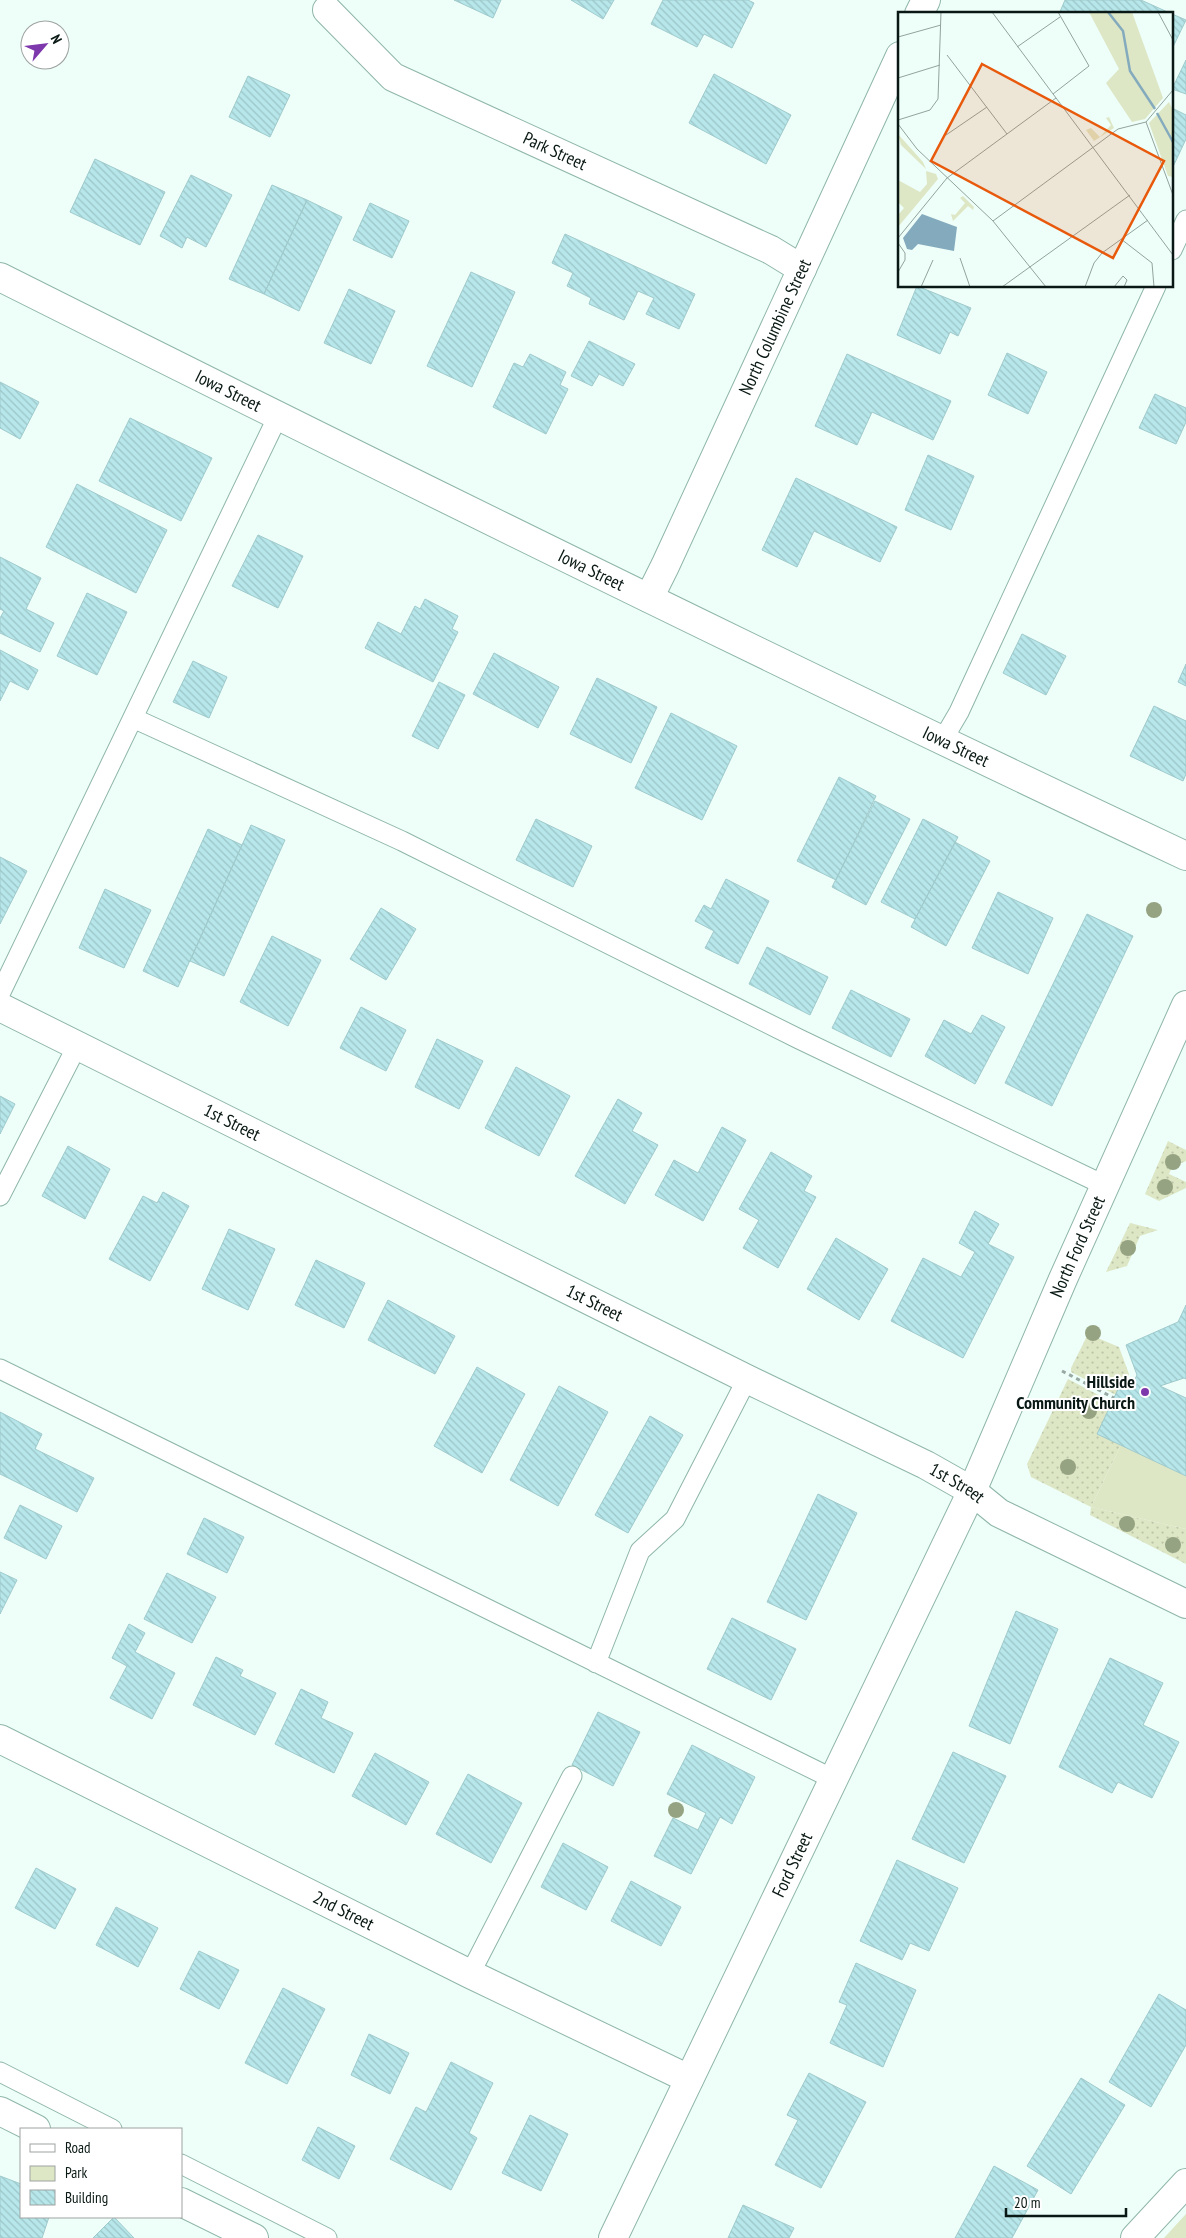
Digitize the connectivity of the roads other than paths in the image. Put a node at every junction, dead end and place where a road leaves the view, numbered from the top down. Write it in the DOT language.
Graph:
graph roads {
  1 [pos="926,0"];
  2 [pos="327,10"];
  3 [pos="920,12"];
  4 [pos="898,60"];
  5 [pos="1186,220"];
  6 [pos="1174,246"];
  7 [pos="802,269"];
  8 [pos="0,277"];
  9 [pos="1155,288"];
  10 [pos="278,416"];
  11 [pos="649,598"];
  12 [pos="133,718"];
  13 [pos="942,742"];
  14 [pos="1186,856"];
  15 [pos="0,994"];
  16 [pos="1186,1004"];
  17 [pos="0,1007"];
  18 [pos="77,1046"];
  19 [pos="1106,1186"];
  20 [pos="0,1196"];
  21 [pos="0,1370"];
  22 [pos="747,1380"];
  23 [pos="972,1491"];
  24 [pos="1186,1604"];
  25 [pos="596,1663"];
  26 [pos="0,1739"];
  27 [pos="572,1776"];
  28 [pos="833,1779"];
  29 [pos="470,1974"];
  30 [pos="0,2072"];
  31 [pos="690,2078"];
  32 [pos="0,2111"];
  33 [pos="34,2128"];
  34 [pos="110,2128"];
  35 [pos="182,2165"];
  36 [pos="1186,2183"];
  37 [pos="182,2203"];
  38 [pos="224,2231"];
  39 [pos="254,2238"];
  40 [pos="326,2238"];
  41 [pos="613,2238"];
  42 [pos="1135,2238"];
  1 -- 3 [label="street"];
  2 -- 7 [label="street, Park Street"];
  4 -- 7 [label="street, North Columbine Street"];
  5 -- 6 [label="lane"];
  7 -- 11 [label="street, North Columbine Street"];
  8 -- 10 [label="street, Iowa Street"];
  9 -- 13 [label="lane"];
  10 -- 11 [label="street, Iowa Street"];
  10 -- 12 [label="lane"];
  11 -- 13 [label="street, Iowa Street"];
  12 -- 15 [label="lane"];
  12 -- 19 [label="lane"];
  13 -- 14 [label="street, Iowa Street"];
  16 -- 19 [label="street, North Ford Street"];
  17 -- 18 [label="street, 1st Street"];
  18 -- 20 [label="lane"];
  18 -- 22 [label="street, 1st Street"];
  19 -- 23 [label="street, North Ford Street"];
  21 -- 25 [label="lane"];
  22 -- 23 [label="street, 1st Street"];
  22 -- 25 [label="lane"];
  23 -- 24 [label="street, 1st Street"];
  23 -- 28 [label="street, Ford Street"];
  25 -- 28 [label="lane"];
  26 -- 29 [label="street, 2nd Street"];
  27 -- 29 [label="lane"];
  28 -- 31 [label="street, Ford Street"];
  29 -- 31 [label="street, 2nd Street"];
  30 -- 34 [label="lane"];
  31 -- 41 [label="street, Ford Street"];
  32 -- 33 [label="street"];
  35 -- 40 [label="lane"];
  36 -- 42 [label="street"];
  37 -- 38 [label="street"];
  38 -- 39 [label="street"];
}
